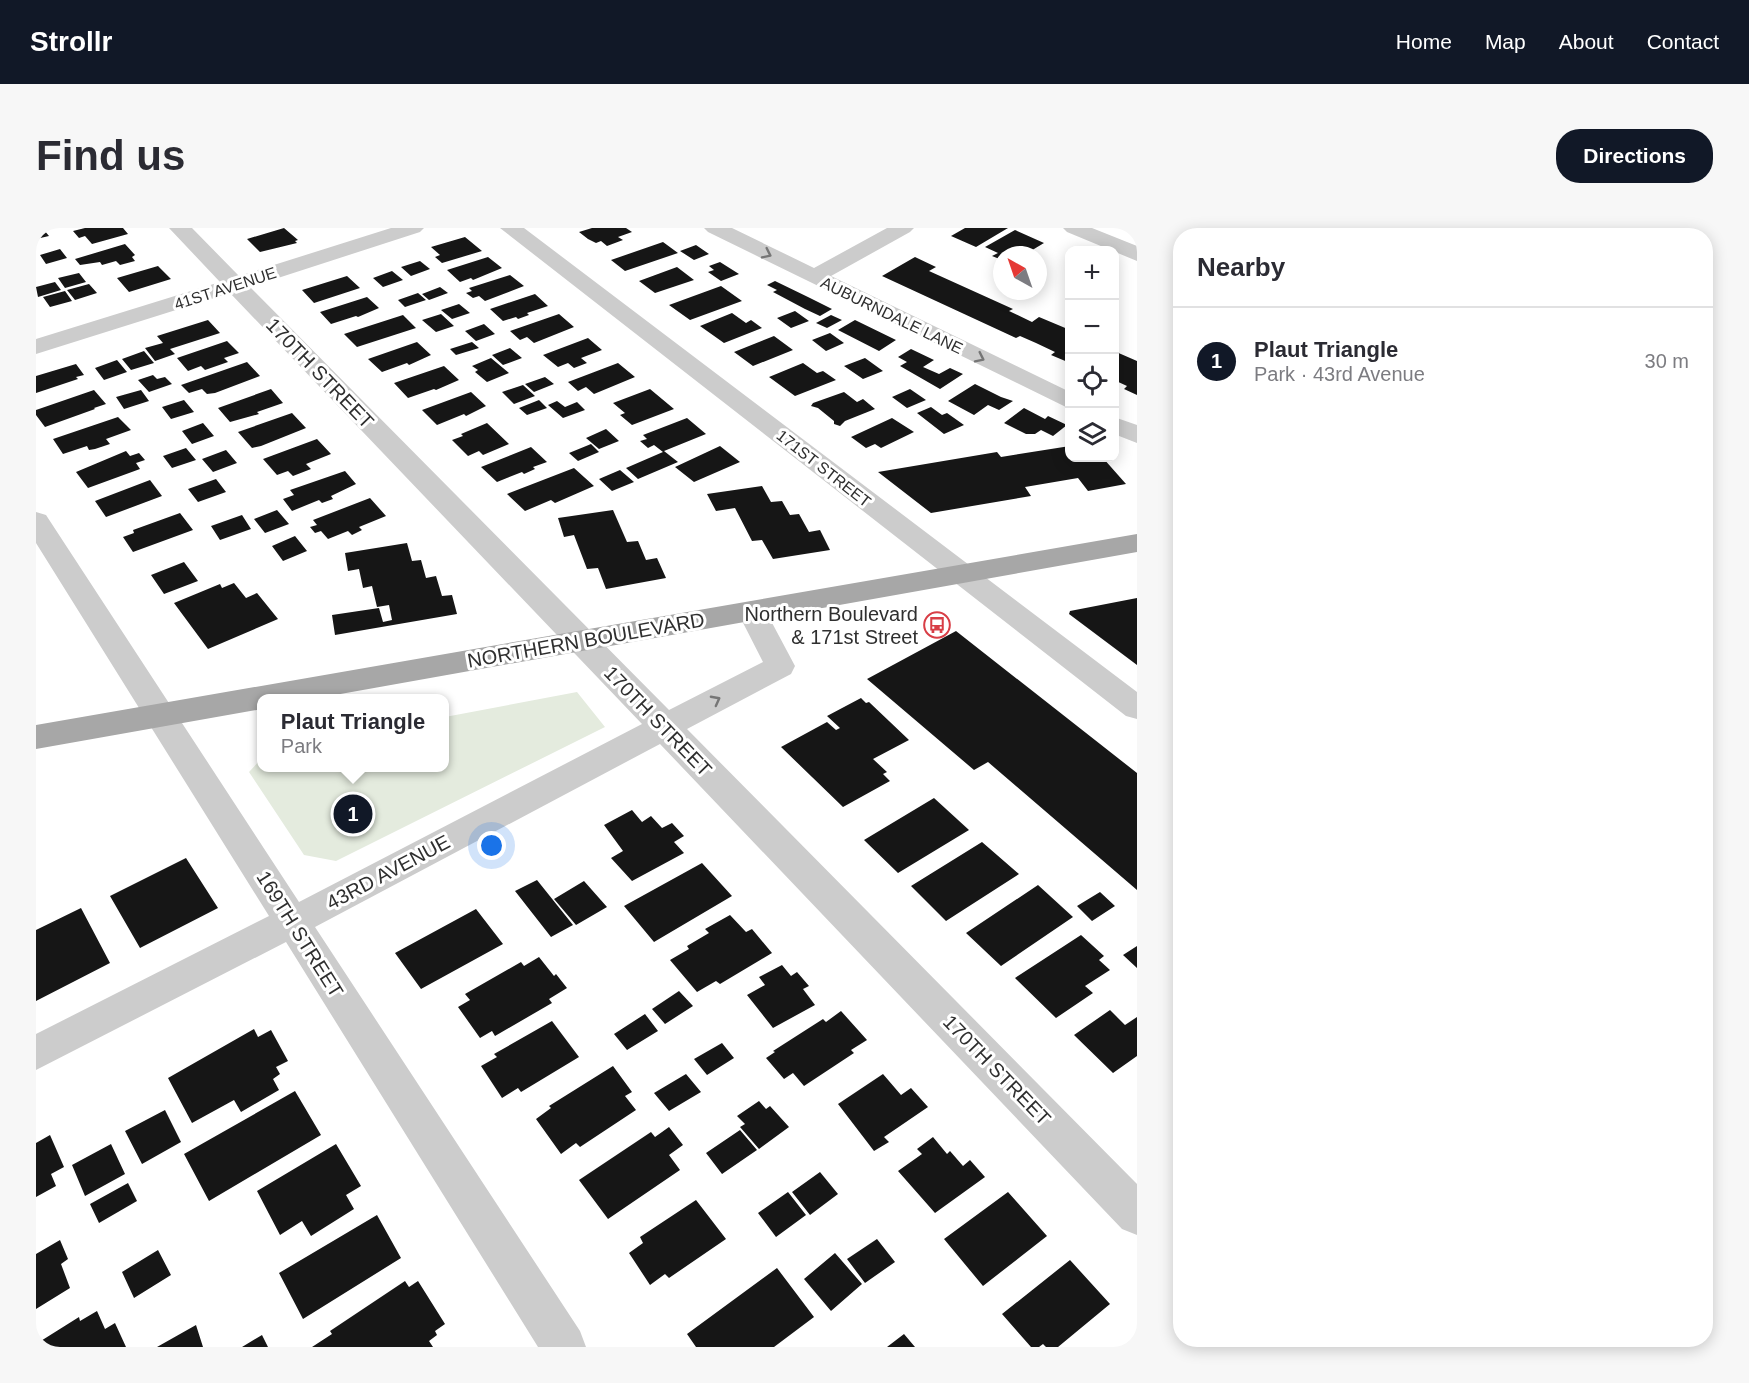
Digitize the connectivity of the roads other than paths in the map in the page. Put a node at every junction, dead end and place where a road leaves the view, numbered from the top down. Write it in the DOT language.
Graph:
graph roads {
  1 [pos="180,228"];
  2 [pos="413,228"];
  3 [pos="511,228"];
  4 [pos="715,228"];
  5 [pos="903,228"];
  6 [pos="1074,228"];
  7 [pos="1137,254"];
  8 [pos="814,277"];
  9 [pos="235,285"];
  10 [pos="36,347"];
  11 [pos="1065,400"];
  12 [pos="1119,426"];
  13 [pos="1137,435"];
  14 [pos="36,520"];
  15 [pos="1137,543"];
  16 [pos="962,574"];
  17 [pos="752,610"];
  18 [pos="580,641"];
  19 [pos="275,694"];
  20 [pos="257,697"];
  21 [pos="1137,708"];
  22 [pos="160,714"];
  23 [pos="665,727"];
  24 [pos="36,737"];
  25 [pos="292,922"];
  26 [pos="36,1053"];
  27 [pos="1137,1214"];
  28 [pos="564,1347"];
  1 -- 9 [label="street, 170TH STREET"];
  2 -- 9 [label="street, 41ST AVENUE"];
  3 -- 16 [label="street, 171ST STREET"];
  4 -- 8 [label="street, AUBURNDALE LANE, one-way"];
  5 -- 8 [label="street"];
  6 -- 7 [label="street"];
  8 -- 11 [label="street, AUBURNDALE LANE, one-way"];
  9 -- 10 [label="street, 41ST AVENUE"];
  9 -- 18 [label="street, 170TH STREET"];
  12 -- 13 [label="street"];
  14 -- 22 [label="street, 169TH STREET"];
  15 -- 16 [label="main road, NORTHERN BOULEVARD"];
  16 -- 17 [label="main road, NORTHERN BOULEVARD"];
  16 -- 21 [label="street, 171ST STREET"];
  17 -- 18 [label="main road, NORTHERN BOULEVARD"];
  23 -- 17 [label="street, 43RD AVENUE, one-way"];
  18 -- 19 [label="main road, NORTHERN BOULEVARD"];
  18 -- 23 [label="street, 170TH STREET"];
  20 -- 22 [label="main road, NORTHERN BOULEVARD"];
  22 -- 24 [label="main road, NORTHERN BOULEVARD"];
  22 -- 25 [label="street, 169TH STREET"];
  23 -- 25 [label="street, 43RD AVENUE"];
  23 -- 27 [label="street, 170TH STREET"];
  25 -- 26 [label="street, 43RD AVENUE"];
  25 -- 28 [label="street, 169TH STREET"];
}
